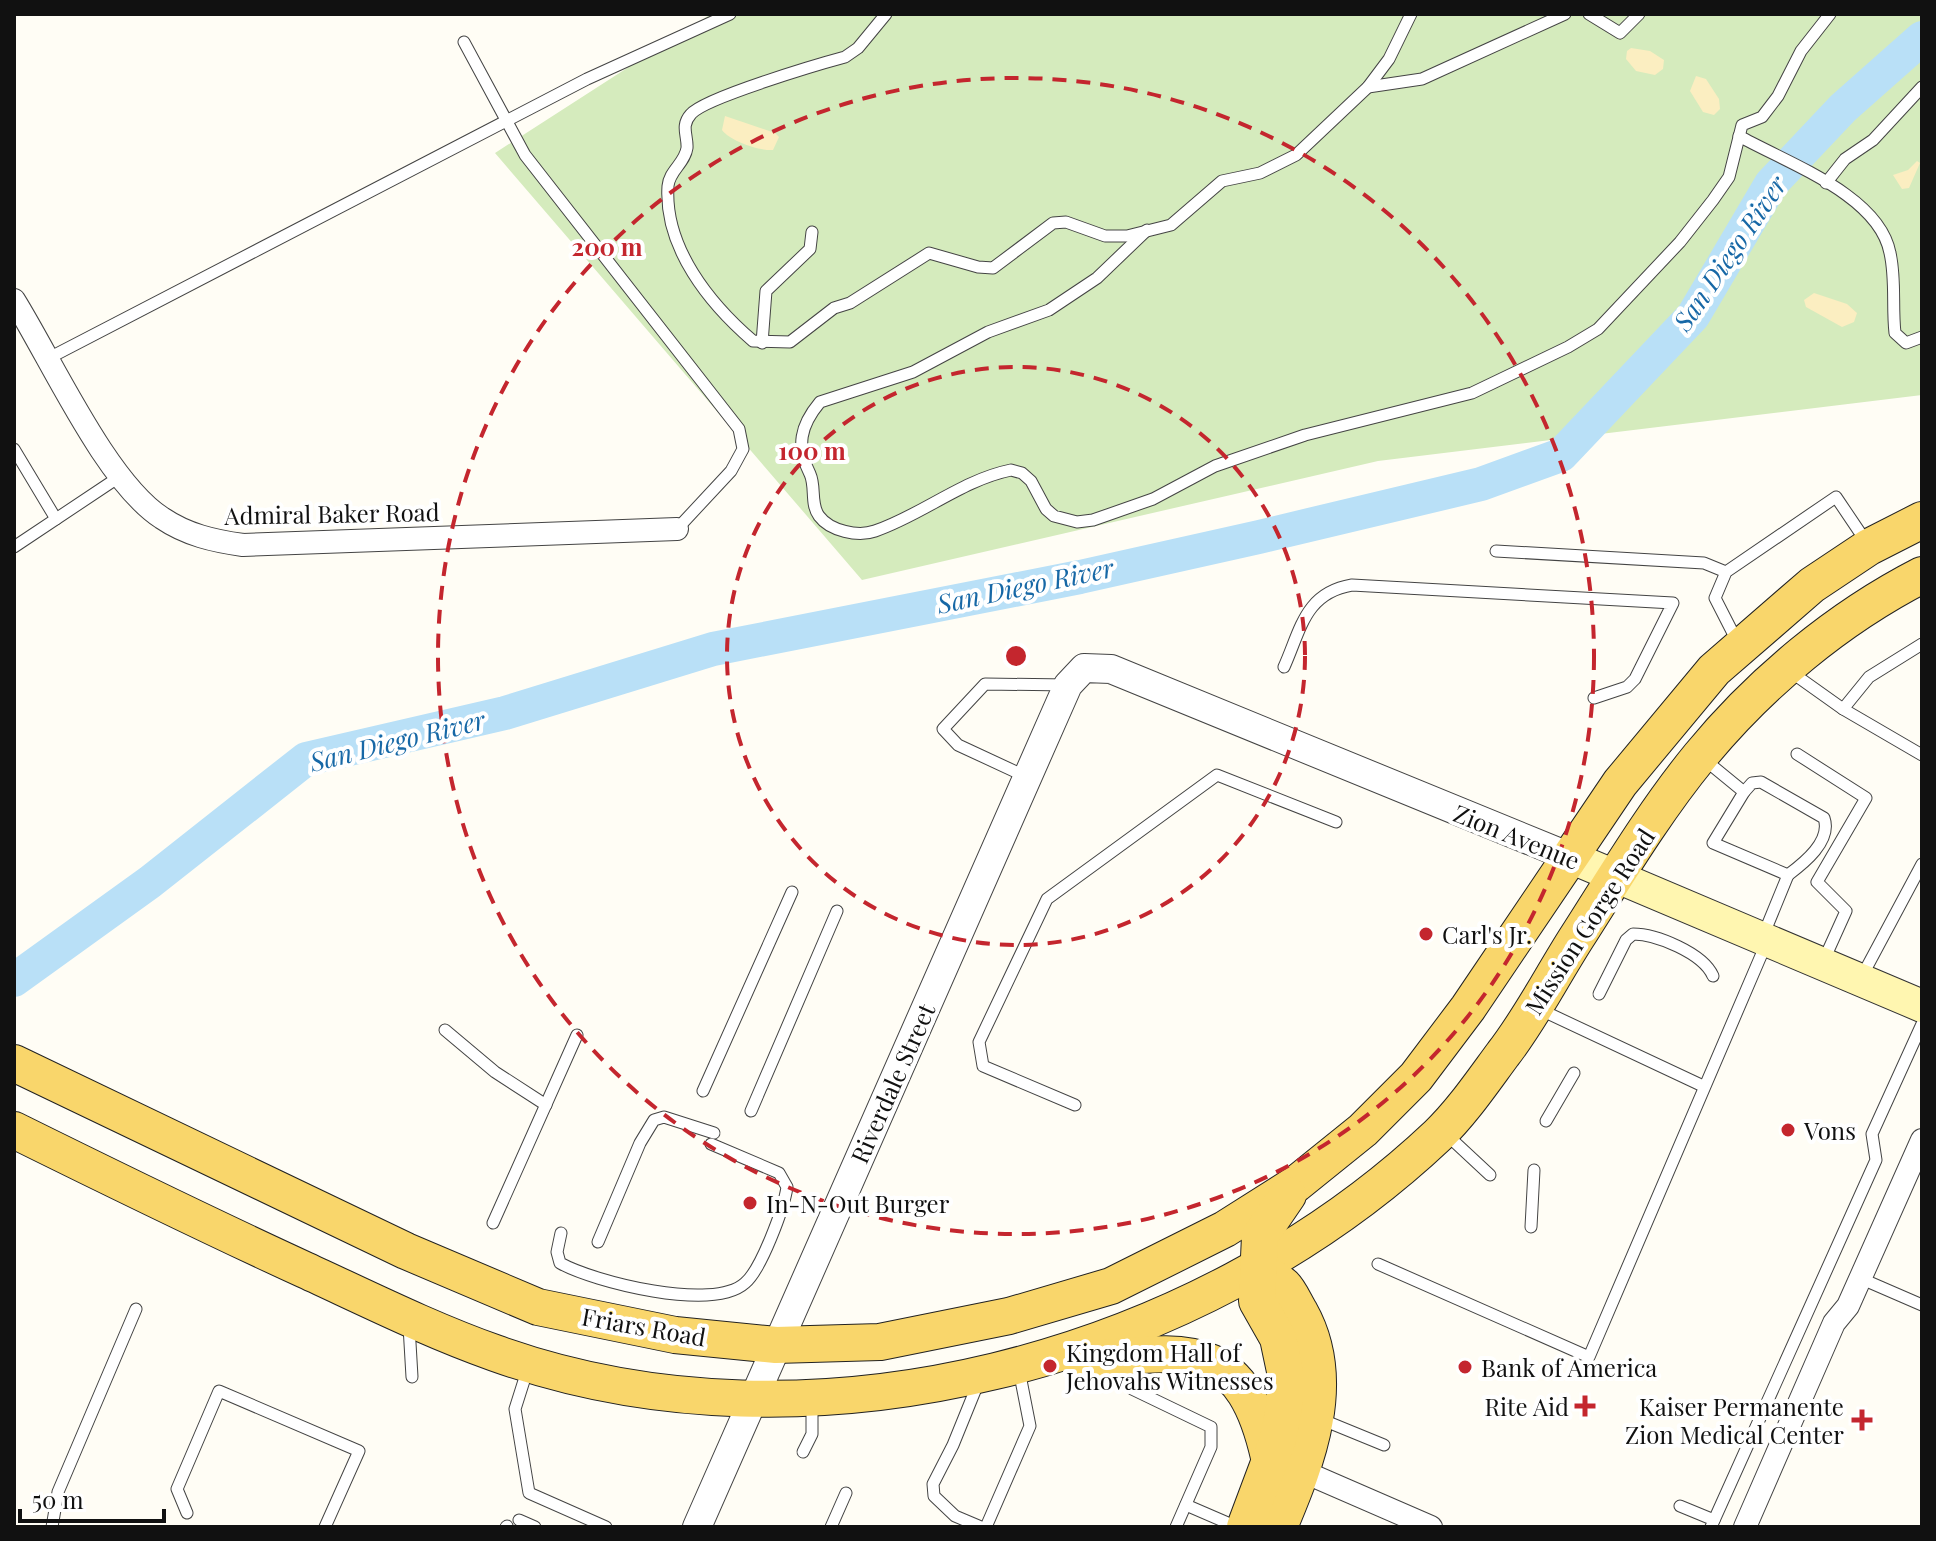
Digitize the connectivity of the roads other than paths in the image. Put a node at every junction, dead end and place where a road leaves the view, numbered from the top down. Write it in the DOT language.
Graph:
graph roads {
  1 [pos="730,14"];
  2 [pos="886,14"];
  3 [pos="1411,14"];
  4 [pos="1565,14"];
  5 [pos="1589,14"];
  6 [pos="1639,14"];
  7 [pos="1830,14"];
  8 [pos="464,42"];
  9 [pos="1368,87"];
  10 [pos="1922,87"];
  11 [pos="507,122"];
  12 [pos="1745,139"];
  13 [pos="1822,181"];
  14 [pos="1147,230"];
  15 [pos="812,232"];
  16 [pos="16,307"];
  17 [pos="1922,337"];
  18 [pos="762,343"];
  19 [pos="49,358"];
  20 [pos="14,449"];
  21 [pos="119,477"];
  22 [pos="56,519"];
  23 [pos="1922,520"];
  24 [pos="677,529"];
  25 [pos="14,547"];
  26 [pos="1869,547"];
  27 [pos="1496,551"];
  28 [pos="1726,572"];
  29 [pos="1922,575"];
  30 [pos="1922,644"];
  31 [pos="1739,645"];
  32 [pos="1284,667"];
  33 [pos="1787,668"];
  34 [pos="1068,685"];
  35 [pos="1594,698"];
  36 [pos="1843,709"];
  37 [pos="1797,754"];
  38 [pos="1922,755"];
  39 [pos="1700,756"];
  40 [pos="1027,777"];
  41 [pos="1744,792"];
  42 [pos="1336,822"];
  43 [pos="1570,857"];
  44 [pos="1922,864"];
  45 [pos="1788,875"];
  46 [pos="1616,876"];
  47 [pos="792,892"];
  48 [pos="837,911"];
  49 [pos="1765,938"];
  50 [pos="1823,963"];
  51 [pos="1713,976"];
  52 [pos="1861,979"];
  53 [pos="1599,994"];
  54 [pos="1533,1006"];
  55 [pos="1922,1006"];
  56 [pos="1922,1024"];
  57 [pos="445,1030"];
  58 [pos="577,1035"];
  59 [pos="14,1063"];
  60 [pos="1574,1073"];
  61 [pos="1703,1086"];
  62 [pos="703,1091"];
  63 [pos="546,1105"];
  64 [pos="1075,1105"];
  65 [pos="751,1111"];
  66 [pos="1546,1121"];
  67 [pos="14,1130"];
  68 [pos="1443,1131"];
  69 [pos="1922,1140"];
  70 [pos="1534,1170"];
  71 [pos="1490,1175"];
  72 [pos="1296,1184"];
  73 [pos="493,1223"];
  74 [pos="1531,1227"];
  75 [pos="561,1233"];
  76 [pos="598,1242"];
  77 [pos="1378,1264"];
  78 [pos="1258,1268"];
  79 [pos="1862,1279"];
  80 [pos="1111,1286"];
  81 [pos="1922,1305"];
  82 [pos="136,1309"];
  83 [pos="408,1317"];
  84 [pos="776,1345"];
  85 [pos="529,1363"];
  86 [pos="1018,1365"];
  87 [pos="982,1373"];
  88 [pos="412,1377"];
  89 [pos="1132,1389"];
  90 [pos="812,1397"];
  91 [pos="752,1399"];
  92 [pos="1317,1418"];
  93 [pos="1384,1445"];
  94 [pos="803,1452"];
  95 [pos="1286,1466"];
  96 [pos="846,1493"];
  97 [pos="1186,1505"];
  98 [pos="1680,1506"];
  99 [pos="187,1513"];
  100 [pos="519,1520"];
  101 [pos="1713,1524"];
  102 [pos="52,1527"];
  103 [pos="325,1527"];
  104 [pos="535,1527"];
  105 [pos="606,1527"];
  106 [pos="697,1527"];
  107 [pos="831,1527"];
  108 [pos="984,1527"];
  109 [pos="1176,1527"];
  110 [pos="1237,1527"];
  111 [pos="1245,1527"];
  112 [pos="1279,1527"];
  113 [pos="1431,1527"];
  114 [pos="1745,1527"];
  1 -- 11 [label="lane"];
  2 -- 18 [label="lane"];
  3 -- 9 [label="lane"];
  4 -- 9 [label="lane"];
  5 -- 6 [label="lane"];
  7 -- 12 [label="lane"];
  8 -- 11 [label="lane"];
  9 -- 14 [label="lane"];
  10 -- 13 [label="lane"];
  11 -- 19 [label="lane"];
  11 -- 24 [label="lane"];
  12 -- 13 [label="lane"];
  12 -- 14 [label="lane"];
  13 -- 17 [label="lane"];
  14 -- 18 [label="lane"];
  15 -- 18 [label="lane"];
  16 -- 19 [label="street, Admiral Baker Road"];
  19 -- 21 [label="street, Admiral Baker Road"];
  20 -- 22 [label="lane"];
  21 -- 22 [label="lane"];
  21 -- 24 [label="street, Admiral Baker Road"];
  22 -- 25 [label="lane"];
  23 -- 26 [label="main road, Mission Gorge Road"];
  26 -- 28 [label="lane"];
  26 -- 31 [label="main road, Mission Gorge Road"];
  27 -- 28 [label="lane"];
  28 -- 31 [label="lane"];
  29 -- 33 [label="main road, Mission Gorge Road"];
  30 -- 36 [label="lane"];
  31 -- 43 [label="main road, Mission Gorge Road"];
  32 -- 35 [label="lane"];
  33 -- 36 [label="lane"];
  33 -- 39 [label="main road, Mission Gorge Road"];
  34 -- 40 [label="street, Riverdale Street"];
  34 -- 40 [label="lane"];
  34 -- 43 [label="street, Zion Avenue"];
  36 -- 38 [label="lane"];
  37 -- 50 [label="lane"];
  39 -- 41 [label="lane"];
  39 -- 46 [label="main road, Mission Gorge Road"];
  40 -- 84 [label="street, Riverdale Street"];
  41 -- 45 [label="lane"];
  41 -- 45 [label="lane"];
  42 -- 64 [label="lane"];
  43 -- 46 [label="main road, Zion Avenue"];
  43 -- 72 [label="main road, Mission Gorge Road"];
  44 -- 52 [label="lane"];
  45 -- 49 [label="lane"];
  46 -- 49 [label="main road, Zion Avenue"];
  46 -- 54 [label="main road, Mission Gorge Road"];
  47 -- 62 [label="lane"];
  48 -- 65 [label="lane"];
  49 -- 50 [label="main road, Zion Avenue"];
  49 -- 61 [label="lane"];
  50 -- 52 [label="main road, Zion Avenue"];
  51 -- 53 [label="lane"];
  52 -- 55 [label="main road, Zion Avenue"];
  54 -- 61 [label="lane"];
  54 -- 68 [label="main road, Mission Gorge Road"];
  56 -- 101 [label="lane"];
  57 -- 63 [label="lane"];
  58 -- 63 [label="lane"];
  59 -- 84 [label="main road, Friars Road"];
  60 -- 66 [label="lane"];
  61 -- 77 [label="lane"];
  63 -- 73 [label="lane"];
  67 -- 83 [label="main road"];
  68 -- 71 [label="lane"];
  68 -- 78 [label="main road, Mission Gorge Road"];
  69 -- 79 [label="street"];
  70 -- 74 [label="lane"];
  72 -- 78 [label="main road"];
  72 -- 80 [label="main road, Friars Road"];
  75 -- 76 [label="lane"];
  78 -- 80 [label="main road"];
  78 -- 86 [label="main road"];
  78 -- 92 [label="main road"];
  78 -- 95 [label="main road"];
  79 -- 81 [label="lane"];
  79 -- 114 [label="street"];
  80 -- 84 [label="main road, Friars Road"];
  82 -- 102 [label="lane"];
  83 -- 85 [label="main road"];
  83 -- 88 [label="lane"];
  84 -- 91 [label="street, Riverdale Street"];
  85 -- 91 [label="main road"];
  85 -- 105 [label="lane"];
  86 -- 87 [label="main road"];
  86 -- 95 [label="main road"];
  86 -- 108 [label="lane"];
  87 -- 90 [label="main road"];
  87 -- 108 [label="lane"];
  89 -- 97 [label="lane"];
  90 -- 91 [label="main road"];
  90 -- 94 [label="lane"];
  91 -- 106 [label="street, Riverdale Street"];
  92 -- 93 [label="lane"];
  92 -- 95 [label="main road"];
  95 -- 111 [label="main road"];
  95 -- 112 [label="main road"];
  95 -- 113 [label="street"];
  96 -- 107 [label="lane"];
  97 -- 109 [label="lane"];
  97 -- 110 [label="lane"];
  98 -- 101 [label="lane"];
  99 -- 103 [label="lane"];
  100 -- 104 [label="lane"];
}
